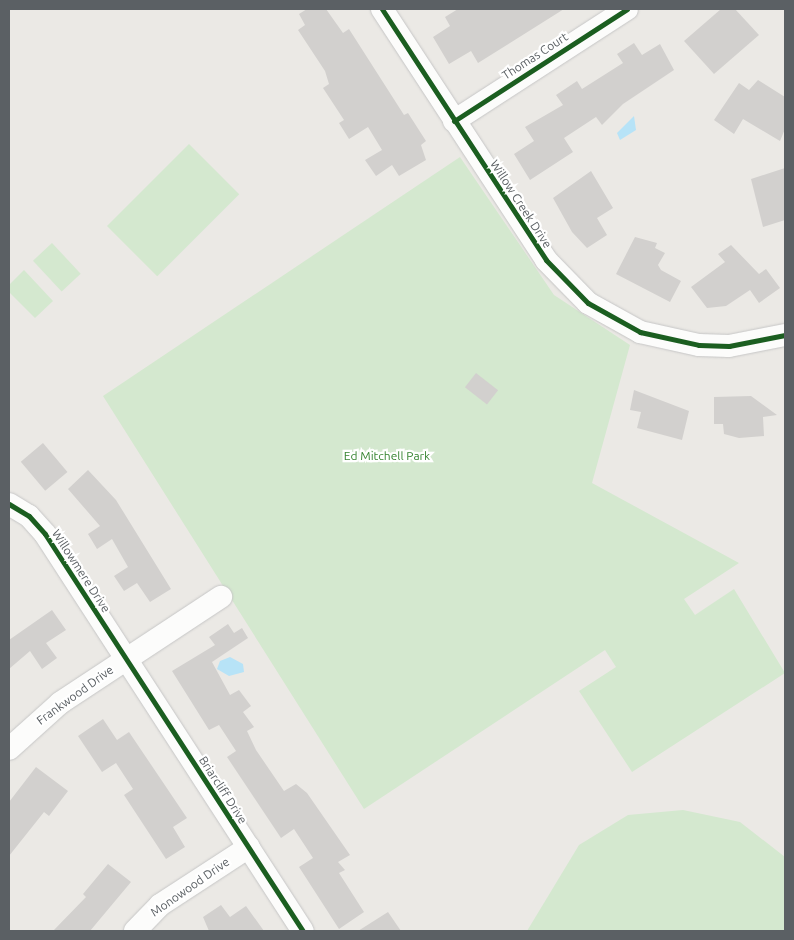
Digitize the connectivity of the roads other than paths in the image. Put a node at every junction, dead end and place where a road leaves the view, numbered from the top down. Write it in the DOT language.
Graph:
graph roads {
  1 [pos="382,9"];
  2 [pos="627,9"];
  3 [pos="454,121"];
  4 [pos="785,335"];
  5 [pos="9,504"];
  6 [pos="221,597"];
  7 [pos="126,659"];
  8 [pos="9,749"];
  9 [pos="249,847"];
  10 [pos="135,931"];
  11 [pos="303,931"];
  1 -- 3 [label="street, Willow Creek Drive"];
  2 -- 3 [label="street, Thomas Court"];
  3 -- 4 [label="street, Willow Creek Drive"];
  5 -- 7 [label="street, Willowmere Drive"];
  6 -- 7 [label="street, Frankwood Drive"];
  7 -- 8 [label="street, Frankwood Drive"];
  7 -- 9 [label="street, Briarcliff Drive"];
  9 -- 10 [label="street, Monowood Drive"];
  9 -- 11 [label="street, Briarcliff Drive"];
}
